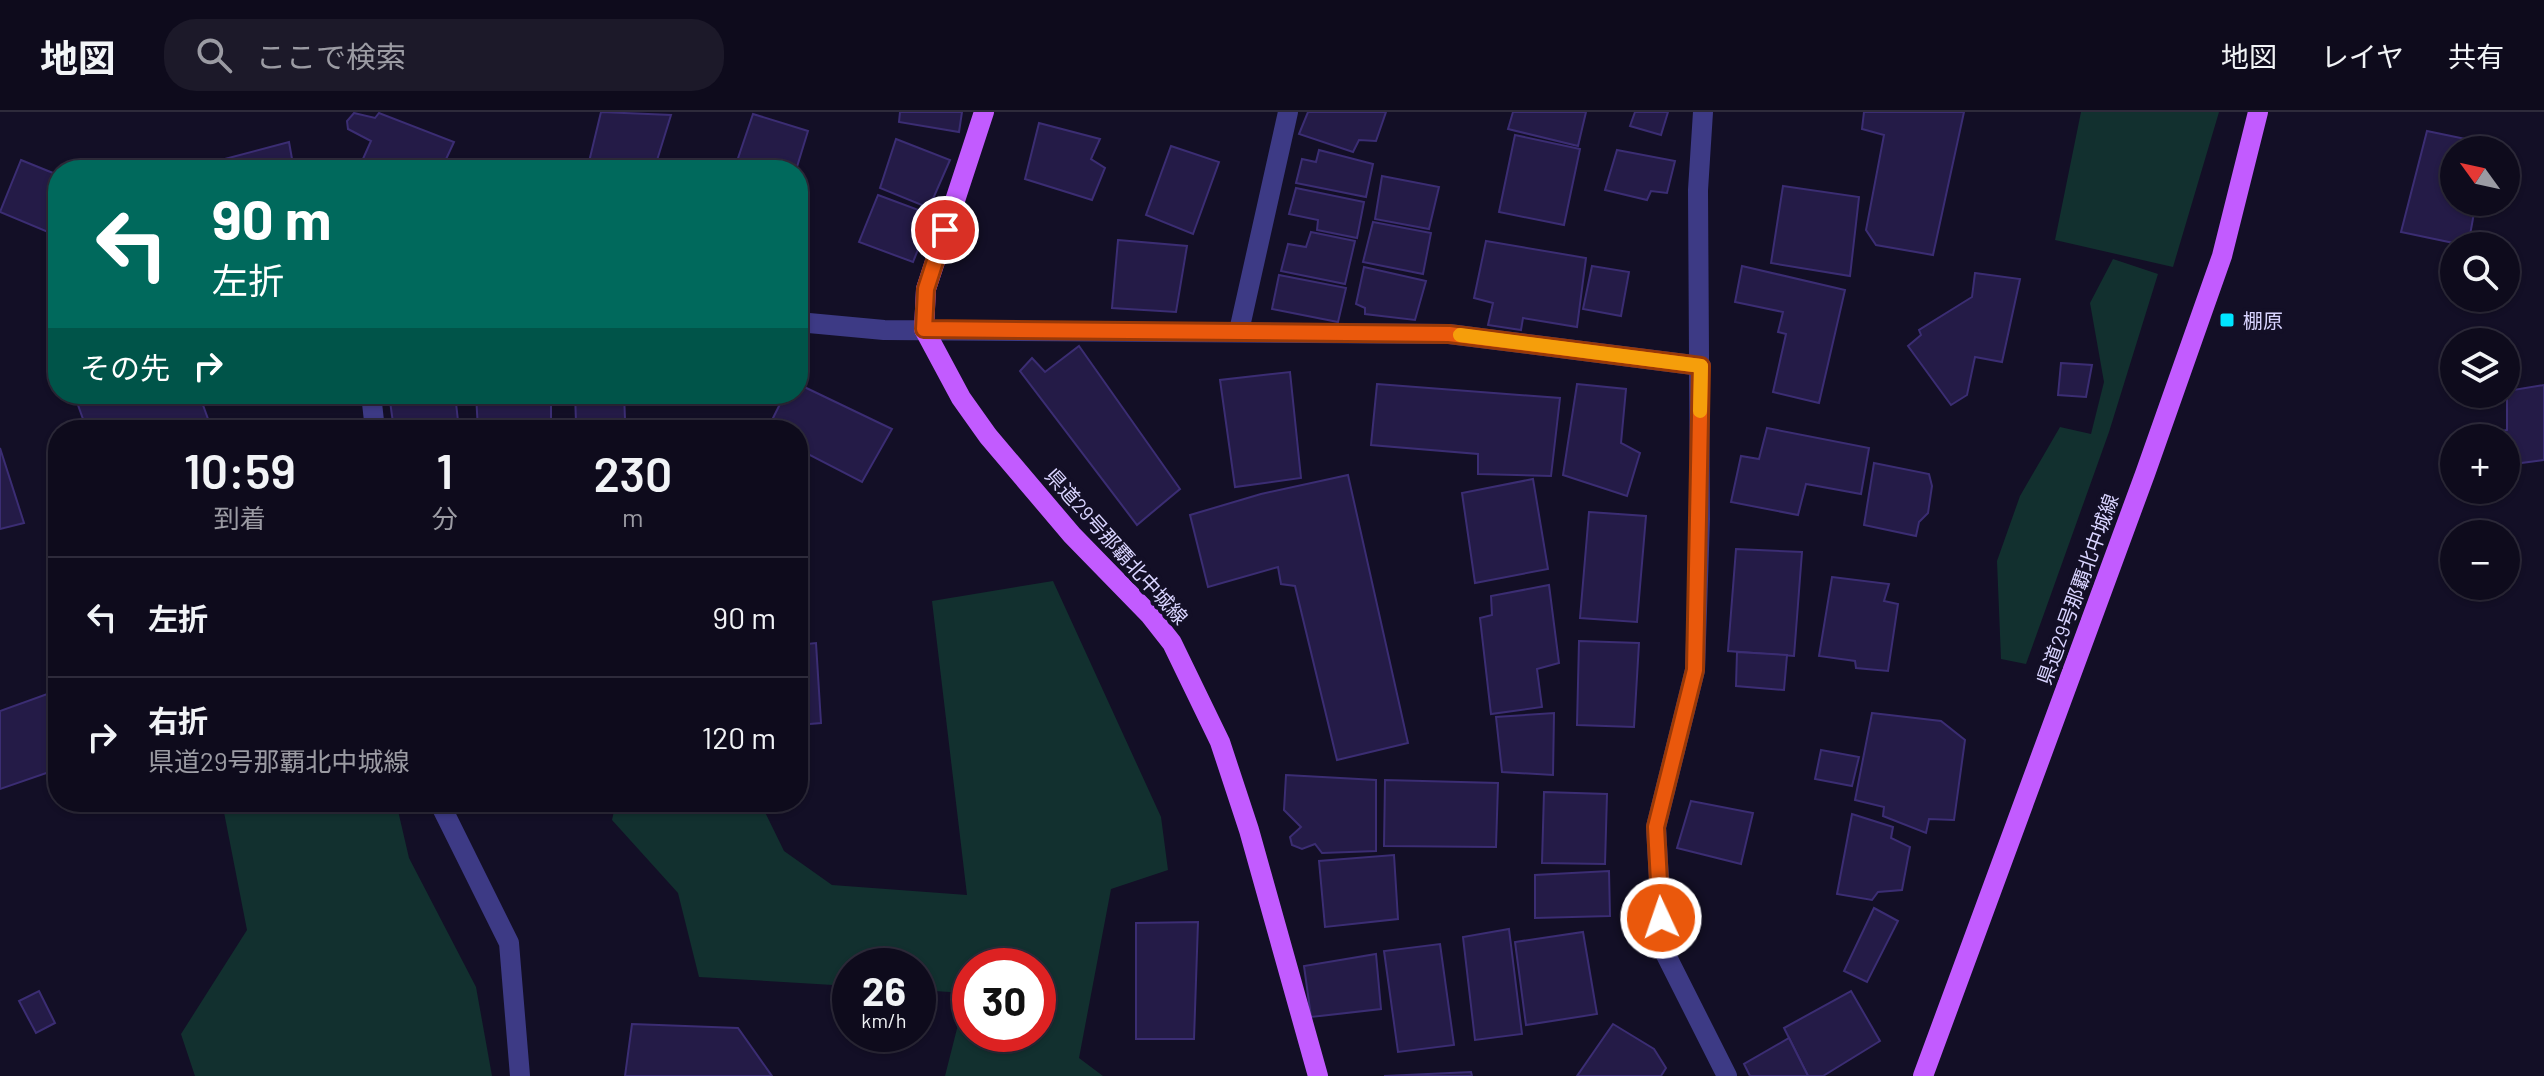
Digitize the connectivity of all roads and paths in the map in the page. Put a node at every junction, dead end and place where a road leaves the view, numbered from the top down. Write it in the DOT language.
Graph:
graph roads {
  1 [pos="984,112"];
  2 [pos="1288,112"];
  3 [pos="1703,112"];
  4 [pos="2258,112"];
  5 [pos="808,323"];
  6 [pos="924,329"];
  7 [pos="1239,331"];
  8 [pos="1701,366"];
  9 [pos="444,812"];
  10 [pos="520,1076"];
  11 [pos="1318,1076"];
  12 [pos="1727,1076"];
  13 [pos="1923,1076"];
  1 -- 6 [label="main road"];
  2 -- 7 [label="street"];
  3 -- 8 [label="street"];
  4 -- 13 [label="main road, 県道29号那覇北中城線"];
  5 -- 6 [label="street"];
  6 -- 7 [label="street"];
  6 -- 11 [label="main road, 県道29号那覇北中城線"];
  7 -- 8 [label="street"];
  8 -- 12 [label="street"];
  9 -- 10 [label="street"];
}
